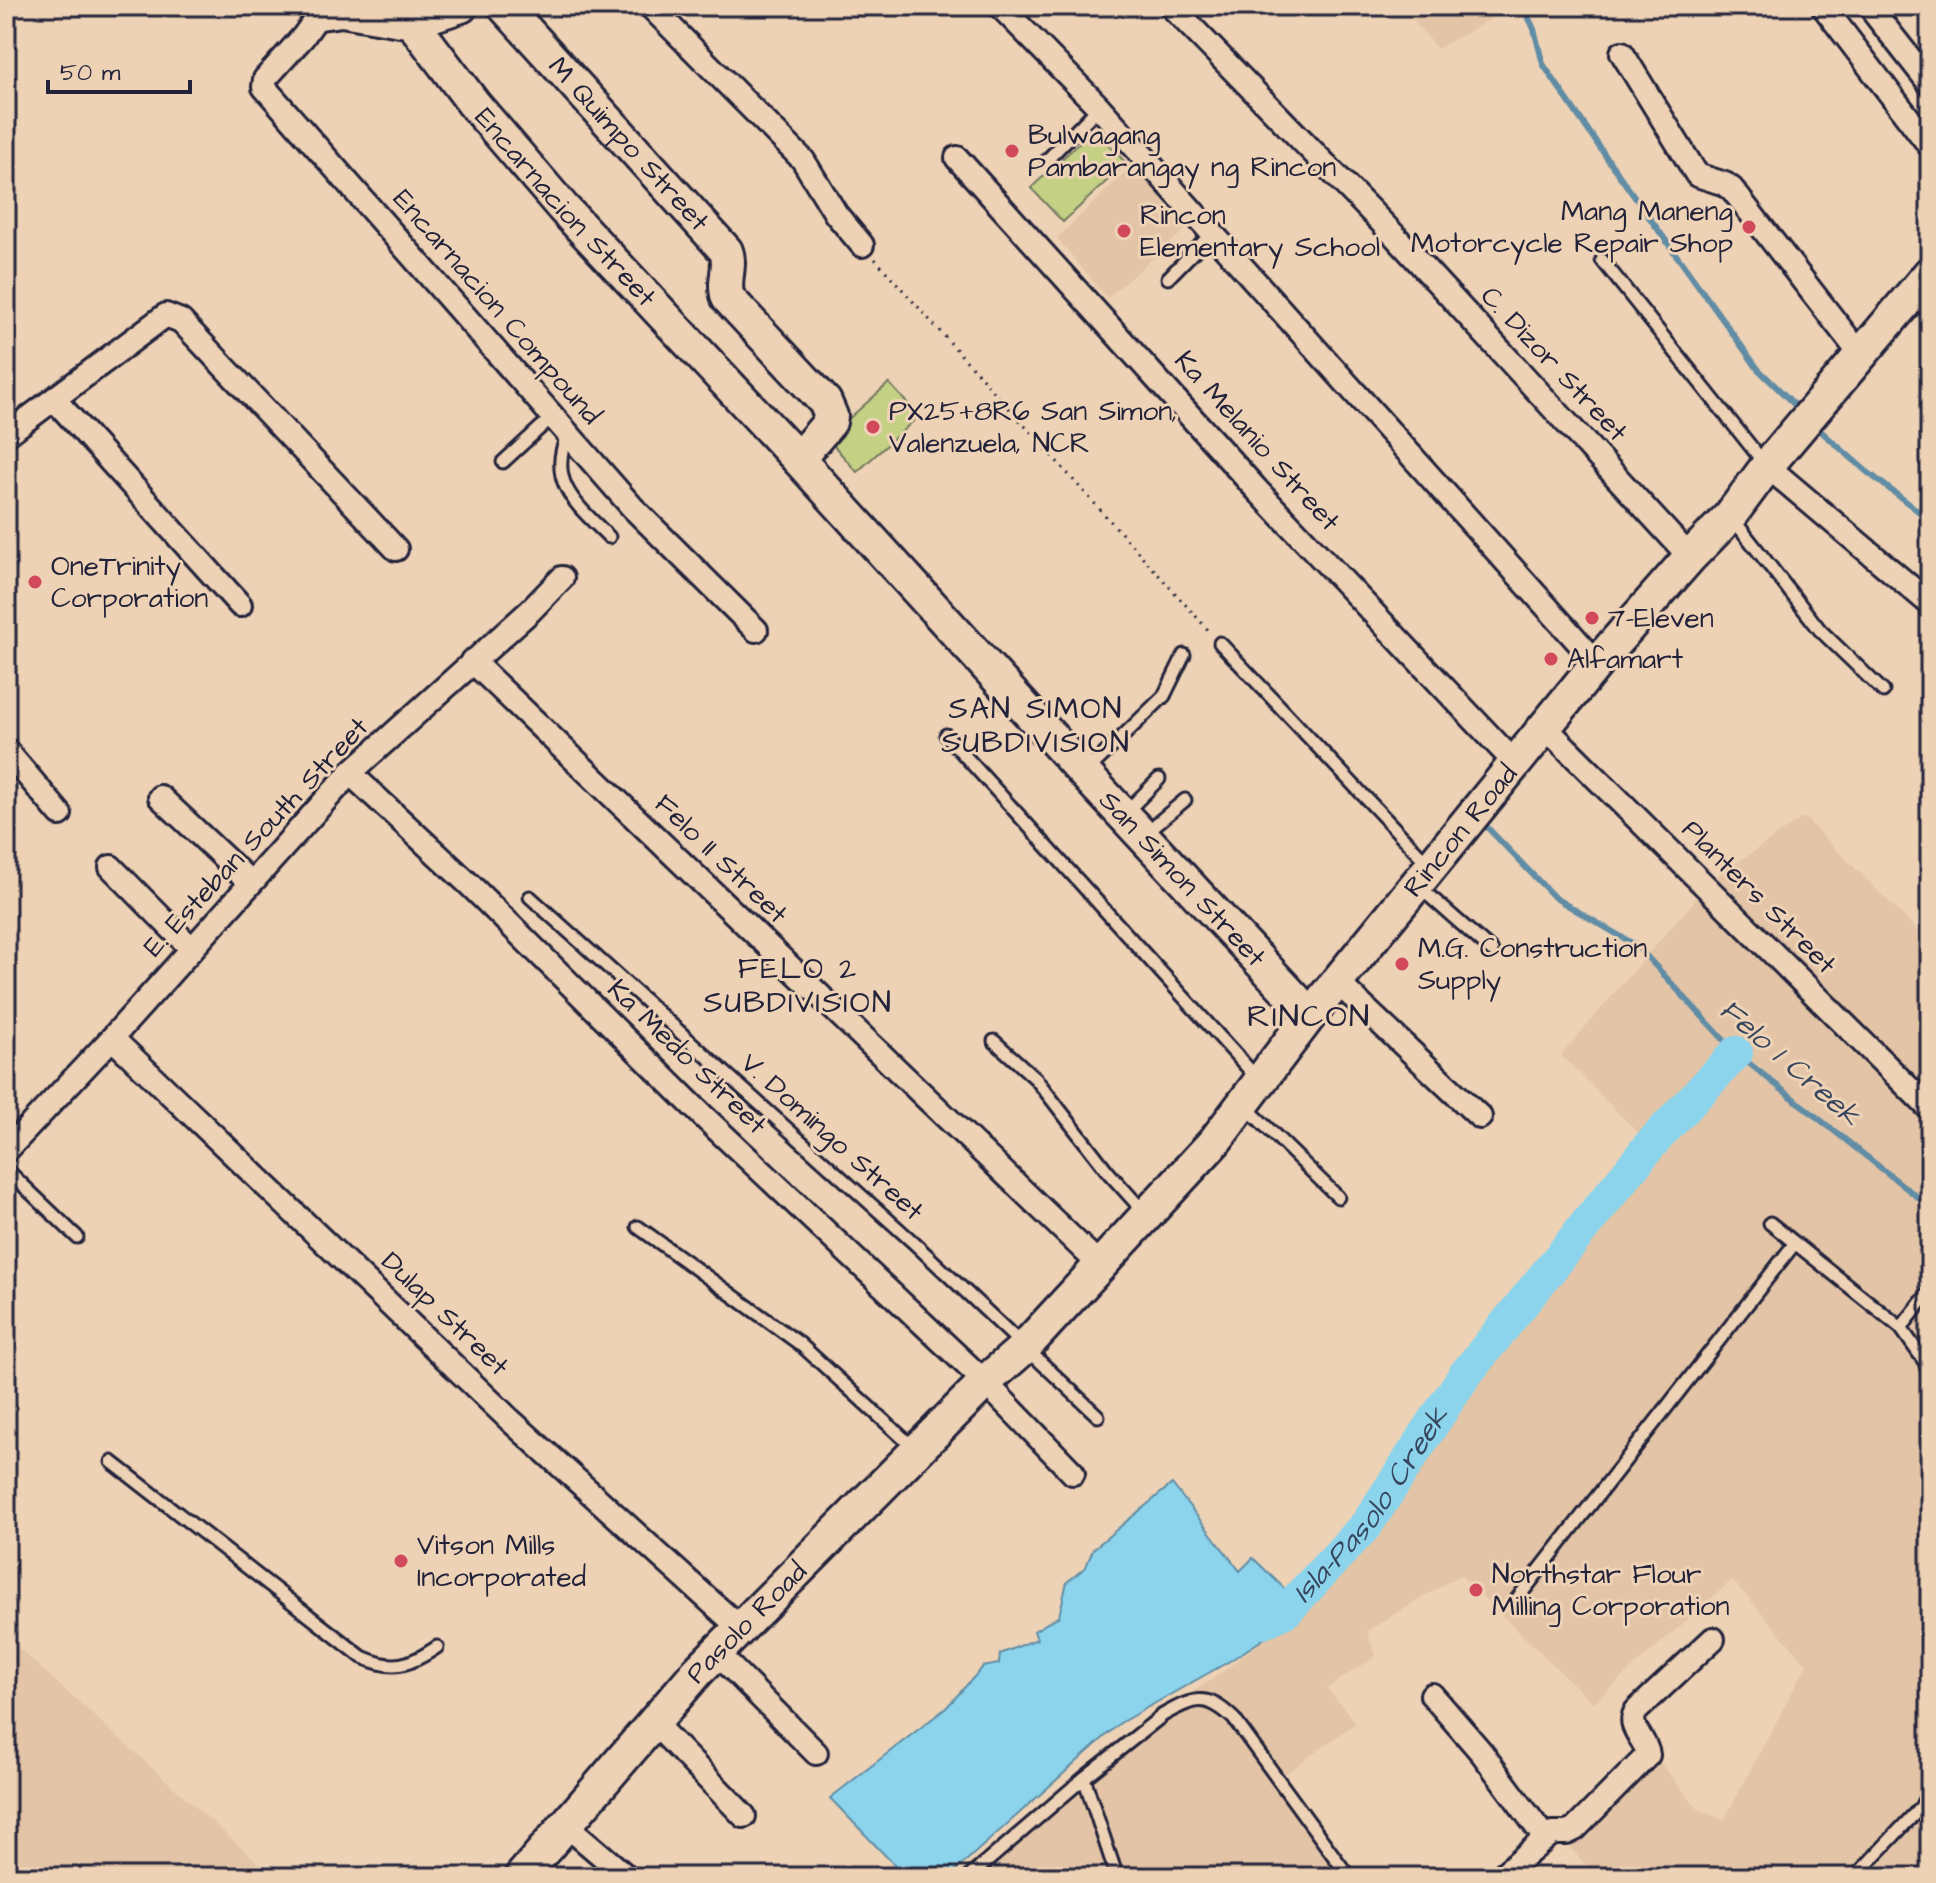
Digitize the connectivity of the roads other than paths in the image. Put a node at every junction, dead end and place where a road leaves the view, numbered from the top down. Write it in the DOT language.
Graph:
graph roads {
  1 [pos="461,6"];
  2 [pos="504,6"];
  3 [pos="650,6"];
  4 [pos="1000,6"];
  5 [pos="1171,6"];
  6 [pos="1823,6"];
  7 [pos="1872,6"];
  8 [pos="318,10"];
  9 [pos="412,22"];
  10 [pos="1622,53"];
  11 [pos="1930,84"];
  12 [pos="1099,107"];
  13 [pos="1930,146"];
  14 [pos="957,158"];
  15 [pos="1047,160"];
  16 [pos="1211,234"];
  17 [pos="862,245"];
  18 [pos="1602,260"];
  19 [pos="1930,273"];
  20 [pos="1168,278"];
  21 [pos="1861,355"];
  22 [pos="54,399"];
  23 [pos="553,416"];
  24 [pos="568,434"];
  25 [pos="6,435"];
  26 [pos="798,459"];
  27 [pos="503,462"];
  28 [pos="1767,466"];
  29 [pos="1730,516"];
  30 [pos="609,537"];
  31 [pos="396,549"];
  32 [pos="1690,557"];
  33 [pos="562,578"];
  34 [pos="1928,602"];
  35 [pos="240,605"];
  36 [pos="756,630"];
  37 [pos="1220,643"];
  38 [pos="1184,655"];
  39 [pos="472,661"];
  40 [pos="1597,663"];
  41 [pos="1883,691"];
  42 [pos="1545,727"];
  43 [pos="946,735"];
  44 [pos="6,750"];
  45 [pos="1516,764"];
  46 [pos="350,773"];
  47 [pos="1084,773"];
  48 [pos="1159,779"];
  49 [pos="160,797"];
  50 [pos="1185,800"];
  51 [pos="60,814"];
  52 [pos="1133,825"];
  53 [pos="111,867"];
  54 [pos="1424,876"];
  55 [pos="251,883"];
  56 [pos="530,897"];
  57 [pos="192,949"];
  58 [pos="1492,951"];
  59 [pos="1337,982"];
  60 [pos="1310,1015"];
  61 [pos="112,1038"];
  62 [pos="994,1041"];
  63 [pos="1252,1093"];
  64 [pos="1930,1109"];
  65 [pos="1480,1117"];
  66 [pos="6,1151"];
  67 [pos="6,1169"];
  68 [pos="1338,1197"];
  69 [pos="1147,1216"];
  70 [pos="1770,1223"];
  71 [pos="638,1227"];
  72 [pos="77,1237"];
  73 [pos="1795,1243"];
  74 [pos="1102,1267"];
  75 [pos="1930,1291"];
  76 [pos="1901,1328"];
  77 [pos="1025,1347"];
  78 [pos="1930,1378"];
  79 [pos="985,1382"];
  80 [pos="1098,1416"];
  81 [pos="916,1451"];
  82 [pos="112,1462"];
  83 [pos="1073,1473"];
  84 [pos="1517,1599"];
  85 [pos="740,1628"];
  86 [pos="1713,1639"];
  87 [pos="437,1647"];
  88 [pos="716,1652"];
  89 [pos="1432,1695"];
  90 [pos="653,1722"];
  91 [pos="816,1753"];
  92 [pos="1084,1778"];
  93 [pos="1930,1790"];
  94 [pos="744,1816"];
  95 [pos="566,1825"];
  96 [pos="1545,1838"];
  97 [pos="521,1877"];
  98 [pos="627,1877"];
  99 [pos="969,1877"];
  100 [pos="1117,1877"];
  101 [pos="1349,1877"];
  102 [pos="1500,1877"];
  103 [pos="1855,1877"];
  1 -- 9 [label="street"];
  2 -- 26 [label="street, M Quimpo Street"];
  3 -- 17 [label="street"];
  4 -- 12 [label="street"];
  5 -- 32 [label="street, C. Dizor Street"];
  6 -- 13 [label="street"];
  7 -- 11 [label="street"];
  8 -- 9 [label="street"];
  8 -- 23 [label="street, Encarnacion Compound"];
  9 -- 26 [label="street, Encarnacion Street"];
  10 -- 21 [label="street"];
  12 -- 15 [label="lane"];
  12 -- 16 [label="street"];
  14 -- 45 [label="street, Ka Melanio Street"];
  16 -- 20 [label="lane"];
  16 -- 40 [label="street"];
  18 -- 28 [label="lane"];
  19 -- 21 [label="street, Rincon Road"];
  21 -- 28 [label="street, Rincon Road"];
  22 -- 25 [label="street"];
  22 -- 31 [label="street"];
  22 -- 35 [label="street"];
  23 -- 24 [label="street, Encarnacion Compound"];
  23 -- 27 [label="lane"];
  24 -- 30 [label="lane"];
  24 -- 36 [label="street, Encarnacion Compound"];
  26 -- 47 [label="street, San Simon Street"];
  28 -- 29 [label="street, Rincon Road"];
  28 -- 34 [label="street"];
  29 -- 32 [label="street, Rincon Road"];
  29 -- 41 [label="lane"];
  32 -- 40 [label="street, Rincon Road"];
  33 -- 39 [label="street, E. Esteban South Street"];
  37 -- 54 [label="lane"];
  38 -- 47 [label="lane"];
  39 -- 46 [label="street, E. Esteban South Street"];
  39 -- 74 [label="street, Felo II Street"];
  40 -- 42 [label="street, Rincon Road"];
  42 -- 45 [label="street, Rincon Road"];
  42 -- 64 [label="street, Planters Street"];
  43 -- 63 [label="lane"];
  44 -- 51 [label="street"];
  45 -- 54 [label="street, Rincon Road"];
  46 -- 55 [label="street, E. Esteban South Street"];
  46 -- 79 [label="street, Ka Medo Street"];
  47 -- 52 [label="street, San Simon Street"];
  48 -- 52 [label="lane"];
  49 -- 55 [label="street"];
  50 -- 52 [label="lane"];
  52 -- 60 [label="street, San Simon Street"];
  53 -- 57 [label="street"];
  54 -- 58 [label="lane"];
  54 -- 59 [label="street, Rincon Road"];
  55 -- 57 [label="street, E. Esteban South Street"];
  56 -- 77 [label="lane, V. Domingo Street"];
  57 -- 61 [label="street, E. Esteban South Street"];
  59 -- 60 [label="street, Rincon Road"];
  59 -- 65 [label="street"];
  60 -- 63 [label="street, Rincon Road"];
  61 -- 66 [label="street, E. Esteban South Street"];
  61 -- 85 [label="street, Dulap Street"];
  62 -- 69 [label="lane"];
  63 -- 68 [label="lane"];
  63 -- 69 [label="street, Rincon Road"];
  67 -- 72 [label="lane"];
  69 -- 74 [label="street, Rincon Road"];
  70 -- 73 [label="lane"];
  71 -- 81 [label="lane"];
  73 -- 76 [label="lane"];
  73 -- 84 [label="lane"];
  74 -- 77 [label="street, Rincon Road"];
  75 -- 76 [label="lane"];
  76 -- 78 [label="lane"];
  77 -- 79 [label="street, Rincon Road"];
  77 -- 80 [label="lane, V. Domingo Street"];
  79 -- 81 [label="street, Pasolo Road"];
  79 -- 83 [label="street, Ka Medo Street"];
  81 -- 85 [label="street, Pasolo Road"];
  82 -- 87 [label="lane"];
  85 -- 88 [label="street, Pasolo Road"];
  86 -- 96 [label="street"];
  88 -- 90 [label="street, Pasolo Road"];
  88 -- 91 [label="street"];
  89 -- 96 [label="street"];
  90 -- 94 [label="street"];
  90 -- 95 [label="street, Pasolo Road"];
  92 -- 99 [label="lane"];
  92 -- 100 [label="lane"];
  92 -- 101 [label="lane"];
  93 -- 103 [label="lane"];
  95 -- 97 [label="street, Pasolo Road"];
  95 -- 98 [label="street"];
  96 -- 102 [label="street"];
}
